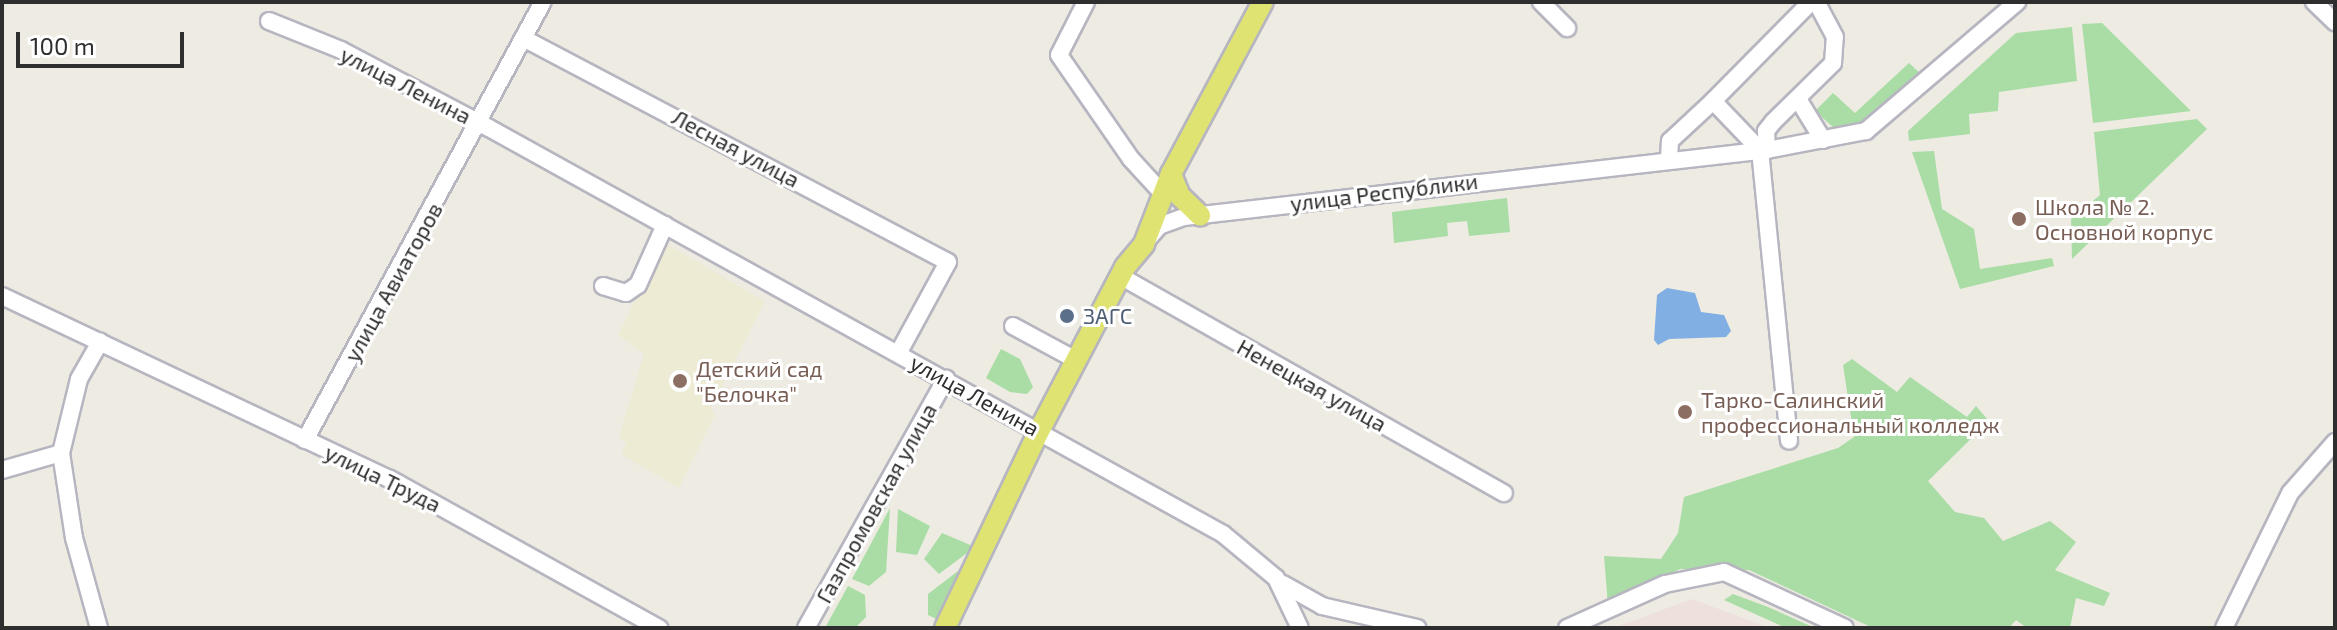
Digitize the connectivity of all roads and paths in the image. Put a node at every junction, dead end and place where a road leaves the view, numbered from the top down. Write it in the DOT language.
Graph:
graph roads {
  1 [pos="1086,2"];
  2 [pos="1263,2"];
  3 [pos="1541,2"];
  4 [pos="1814,2"];
  5 [pos="2017,2"];
  6 [pos="2314,2"];
  7 [pos="542,3"];
  8 [pos="269,21"];
  9 [pos="2335,22"];
  10 [pos="1567,28"];
  11 [pos="523,38"];
  12 [pos="1798,99"];
  13 [pos="1713,101"];
  14 [pos="480,124"];
  15 [pos="1823,140"];
  16 [pos="1763,150"];
  17 [pos="1669,159"];
  18 [pos="1167,183"];
  19 [pos="1200,215"];
  20 [pos="665,225"];
  21 [pos="1144,244"];
  22 [pos="1120,276"];
  23 [pos="603,286"];
  24 [pos="2,296"];
  25 [pos="1013,326"];
  26 [pos="100,342"];
  27 [pos="899,352"];
  28 [pos="1076,360"];
  29 [pos="946,379"];
  30 [pos="1039,431"];
  31 [pos="305,440"];
  32 [pos="1789,441"];
  33 [pos="2335,442"];
  34 [pos="61,453"];
  35 [pos="2,470"];
  36 [pos="1504,493"];
  37 [pos="1276,578"];
  38 [pos="1322,606"];
  39 [pos="1299,626"];
  40 [pos="99,628"];
  41 [pos="659,628"];
  42 [pos="806,628"];
  43 [pos="945,628"];
  44 [pos="1417,628"];
  45 [pos="1567,628"];
  46 [pos="1845,628"];
  47 [pos="2224,628"];
  1 -- 18 [label="street"];
  2 -- 18 [label="main road"];
  3 -- 10 [label="street"];
  4 -- 12 [label="street"];
  4 -- 13 [label="street"];
  5 -- 15 [label="street, улица Республики"];
  6 -- 9 [label="street"];
  7 -- 11 [label="street, улица Авиаторов"];
  8 -- 14 [label="street, улица Ленина"];
  11 -- 14 [label="street, улица Авиаторов"];
  11 -- 27 [label="street, Лесная улица"];
  12 -- 15 [label="street"];
  12 -- 16 [label="street"];
  13 -- 16 [label="street"];
  13 -- 17 [label="street"];
  14 -- 20 [label="street, улица Ленина"];
  14 -- 31 [label="street, улица Авиаторов"];
  15 -- 16 [label="street, улица Республики"];
  16 -- 17 [label="street, улица Республики"];
  16 -- 32 [label="street"];
  17 -- 19 [label="street, улица Республики"];
  18 -- 19 [label="main road"];
  18 -- 21 [label="main road"];
  19 -- 21 [label="street, улица Республики"];
  20 -- 23 [label="street"];
  20 -- 27 [label="street, улица Ленина"];
  21 -- 22 [label="main road, улица Республики"];
  22 -- 28 [label="main road, улица Республики"];
  22 -- 36 [label="street, Ненецкая улица"];
  24 -- 26 [label="street, улица Труда"];
  25 -- 28 [label="street"];
  26 -- 31 [label="street, улица Труда"];
  26 -- 34 [label="street"];
  27 -- 29 [label="street, улица Ленина"];
  28 -- 30 [label="main road, улица Республики"];
  29 -- 30 [label="street, улица Ленина"];
  29 -- 42 [label="street, Газпромовская улица"];
  30 -- 37 [label="street, улица Ленина"];
  30 -- 43 [label="main road, улица Республики"];
  31 -- 41 [label="street, улица Труда"];
  33 -- 47 [label="street"];
  34 -- 35 [label="street"];
  34 -- 40 [label="street"];
  37 -- 38 [label="street, улица Ленина"];
  37 -- 39 [label="street, улица Ленина"];
  38 -- 39 [label="street"];
  38 -- 44 [label="street, улица Ленина"];
  45 -- 46 [label="street"];
}
